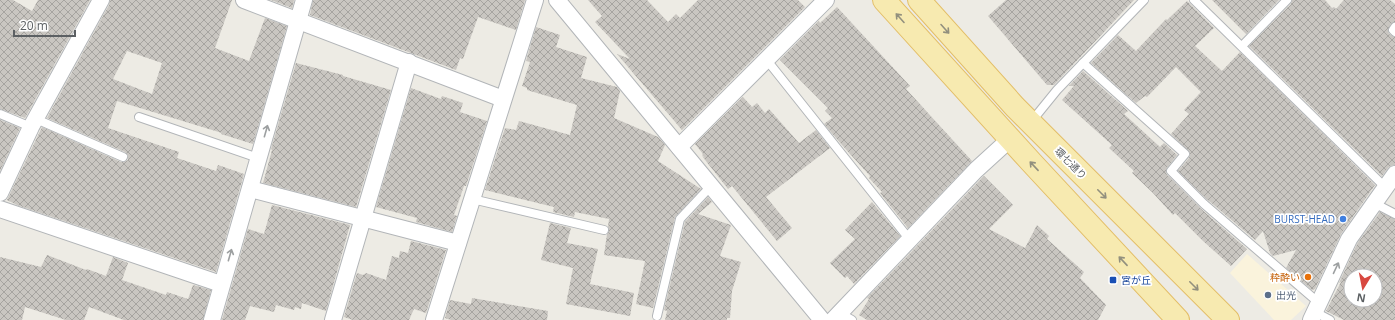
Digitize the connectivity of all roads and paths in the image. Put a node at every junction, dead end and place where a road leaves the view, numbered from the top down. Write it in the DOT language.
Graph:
graph roads {
  1 [pos="101,0"];
  2 [pos="244,0"];
  3 [pos="304,0"];
  4 [pos="535,0"];
  5 [pos="557,0"];
  6 [pos="826,0"];
  7 [pos="884,0"];
  8 [pos="919,0"];
  9 [pos="1144,0"];
  10 [pos="1194,0"];
  11 [pos="1288,0"];
  12 [pos="298,22"];
  13 [pos="1395,27"];
  14 [pos="1395,32"];
  15 [pos="1242,46"];
  16 [pos="766,60"];
  17 [pos="409,62"];
  18 [pos="1083,63"];
  19 [pos="503,99"];
  20 [pos="0,114"];
  21 [pos="139,117"];
  22 [pos="1030,122"];
  23 [pos="33,123"];
  24 [pos="1010,139"];
  25 [pos="678,147"];
  26 [pos="123,157"];
  27 [pos="258,158"];
  28 [pos="1395,174"];
  29 [pos="711,186"];
  30 [pos="1385,187"];
  31 [pos="250,189"];
  32 [pos="0,193"];
  33 [pos="472,199"];
  34 [pos="1374,203"];
  35 [pos="0,209"];
  36 [pos="1395,214"];
  37 [pos="363,219"];
  38 [pos="604,230"];
  39 [pos="910,240"];
  40 [pos="458,243"];
  41 [pos="222,284"];
  42 [pos="1315,312"];
  43 [pos="657,316"];
  44 [pos="842,318"];
  45 [pos="1222,318"];
  46 [pos="212,320"];
  47 [pos="333,320"];
  48 [pos="434,320"];
  49 [pos="822,320"];
  50 [pos="1178,320"];
  51 [pos="1330,320"];
  1 -- 23 [label="street"];
  2 -- 12 [label="street"];
  3 -- 12 [label="street"];
  4 -- 19 [label="street"];
  5 -- 25 [label="street"];
  6 -- 16 [label="street"];
  24 -- 7 [label="main road, one-way"];
  8 -- 22 [label="main road, 環七通り, one-way"];
  9 -- 18 [label="lane"];
  10 -- 15 [label="lane"];
  11 -- 15 [label="lane"];
  12 -- 17 [label="street"];
  27 -- 12 [label="street, one-way"];
  13 -- 14 [label="lane"];
  15 -- 30 [label="lane"];
  16 -- 25 [label="street"];
  16 -- 39 [label="lane"];
  17 -- 19 [label="street"];
  17 -- 37 [label="street"];
  18 -- 22 [label="lane"];
  18 -- 42 [label="lane"];
  19 -- 33 [label="street"];
  20 -- 23 [label="lane"];
  21 -- 27 [label="lane"];
  22 -- 45 [label="main road, 環七通り, one-way"];
  23 -- 26 [label="lane"];
  23 -- 32 [label="street"];
  24 -- 39 [label="street"];
  50 -- 24 [label="main road, one-way"];
  25 -- 29 [label="street"];
  27 -- 31 [label="street"];
  28 -- 30 [label="street"];
  29 -- 43 [label="lane"];
  29 -- 49 [label="street"];
  30 -- 34 [label="street"];
  31 -- 37 [label="street"];
  41 -- 31 [label="street, one-way"];
  33 -- 38 [label="lane"];
  33 -- 40 [label="street"];
  34 -- 36 [label="lane"];
  42 -- 34 [label="street, one-way"];
  35 -- 41 [label="street"];
  37 -- 40 [label="street"];
  37 -- 47 [label="street"];
  39 -- 44 [label="street"];
  40 -- 48 [label="street"];
  41 -- 46 [label="street"];
  42 -- 51 [label="lane"];
}
